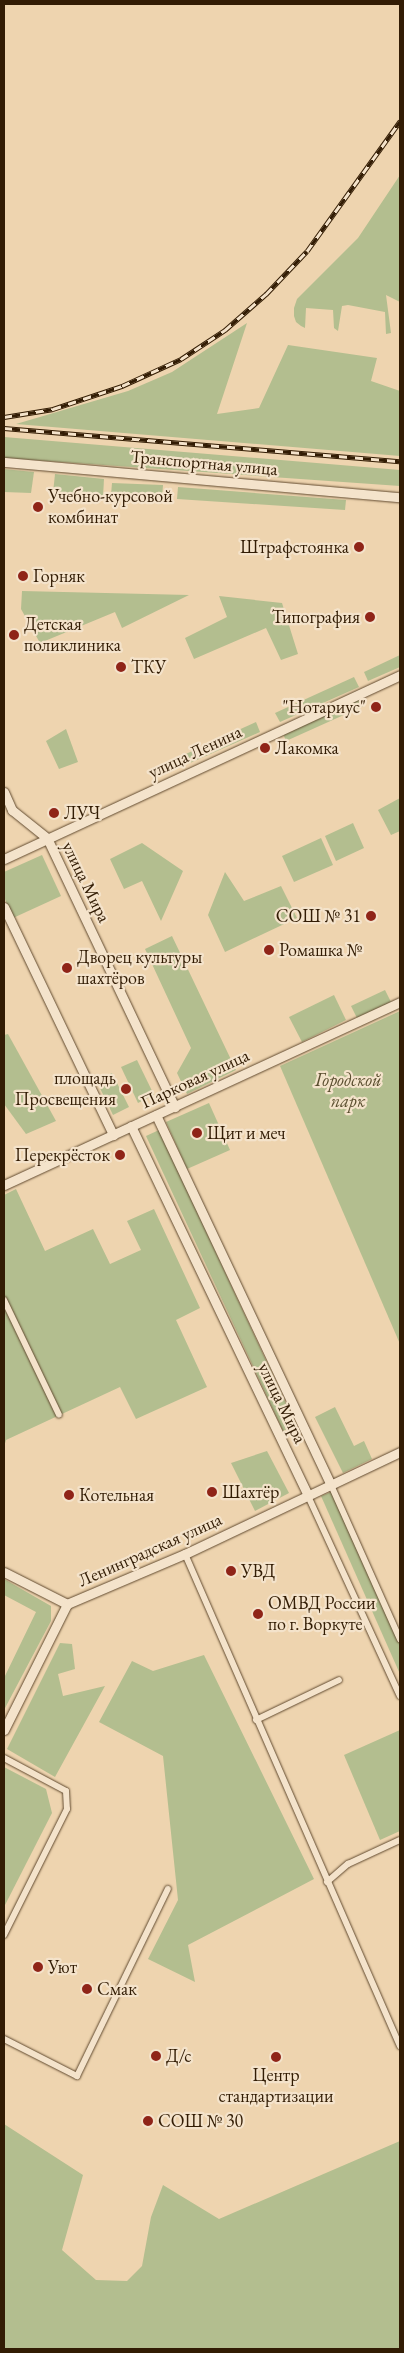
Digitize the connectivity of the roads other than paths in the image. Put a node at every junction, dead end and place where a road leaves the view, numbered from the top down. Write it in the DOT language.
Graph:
graph roads {
  1 [pos="4,462"];
  2 [pos="400,497"];
  3 [pos="400,674"];
  4 [pos="4,792"];
  5 [pos="47,838"];
  6 [pos="4,858"];
  7 [pos="4,907"];
  8 [pos="400,1002"];
  9 [pos="175,1106"];
  10 [pos="156,1115"];
  11 [pos="131,1126"];
  12 [pos="113,1135"];
  13 [pos="4,1185"];
  14 [pos="4,1300"];
  15 [pos="59,1415"];
  16 [pos="400,1452"];
  17 [pos="331,1485"];
  18 [pos="308,1496"];
  19 [pos="185,1554"];
  20 [pos="4,1572"];
  21 [pos="67,1604"];
  22 [pos="400,1639"];
  23 [pos="339,1680"];
  24 [pos="400,1696"];
  25 [pos="256,1720"];
  26 [pos="4,1730"];
  27 [pos="4,1758"];
  28 [pos="400,1840"];
  29 [pos="326,1882"];
  30 [pos="168,1889"];
  31 [pos="4,1935"];
  32 [pos="4,2040"];
  33 [pos="400,2046"];
  1 -- 2 [label="main road, Транспортная улица"];
  3 -- 5 [label="main road, улица Ленина"];
  4 -- 5 [label="main road, улица Мира"];
  5 -- 6 [label="main road, улица Ленина"];
  5 -- 9 [label="main road, улица Мира"];
  7 -- 12 [label="main road"];
  8 -- 9 [label="main road, Парковая улица"];
  9 -- 10 [label="main road, Парковая улица"];
  10 -- 11 [label="main road, Парковая улица"];
  10 -- 17 [label="main road, улица Мира"];
  11 -- 12 [label="main road, Парковая улица"];
  11 -- 18 [label="main road, улица Мира"];
  12 -- 13 [label="main road, Парковая улица"];
  14 -- 15 [label="street"];
  16 -- 17 [label="main road, Ленинградская улица"];
  17 -- 18 [label="main road, Ленинградская улица"];
  17 -- 22 [label="street, улица Мира"];
  18 -- 19 [label="main road, Ленинградская улица"];
  18 -- 24 [label="street, улица Мира"];
  19 -- 21 [label="main road, Ленинградская улица"];
  19 -- 25 [label="street"];
  20 -- 21 [label="main road"];
  21 -- 26 [label="main road, Ленинградская улица"];
  23 -- 25 [label="street"];
  25 -- 29 [label="street"];
  27 -- 31 [label="street"];
  28 -- 29 [label="street"];
  29 -- 33 [label="street"];
  30 -- 32 [label="street"];
}
